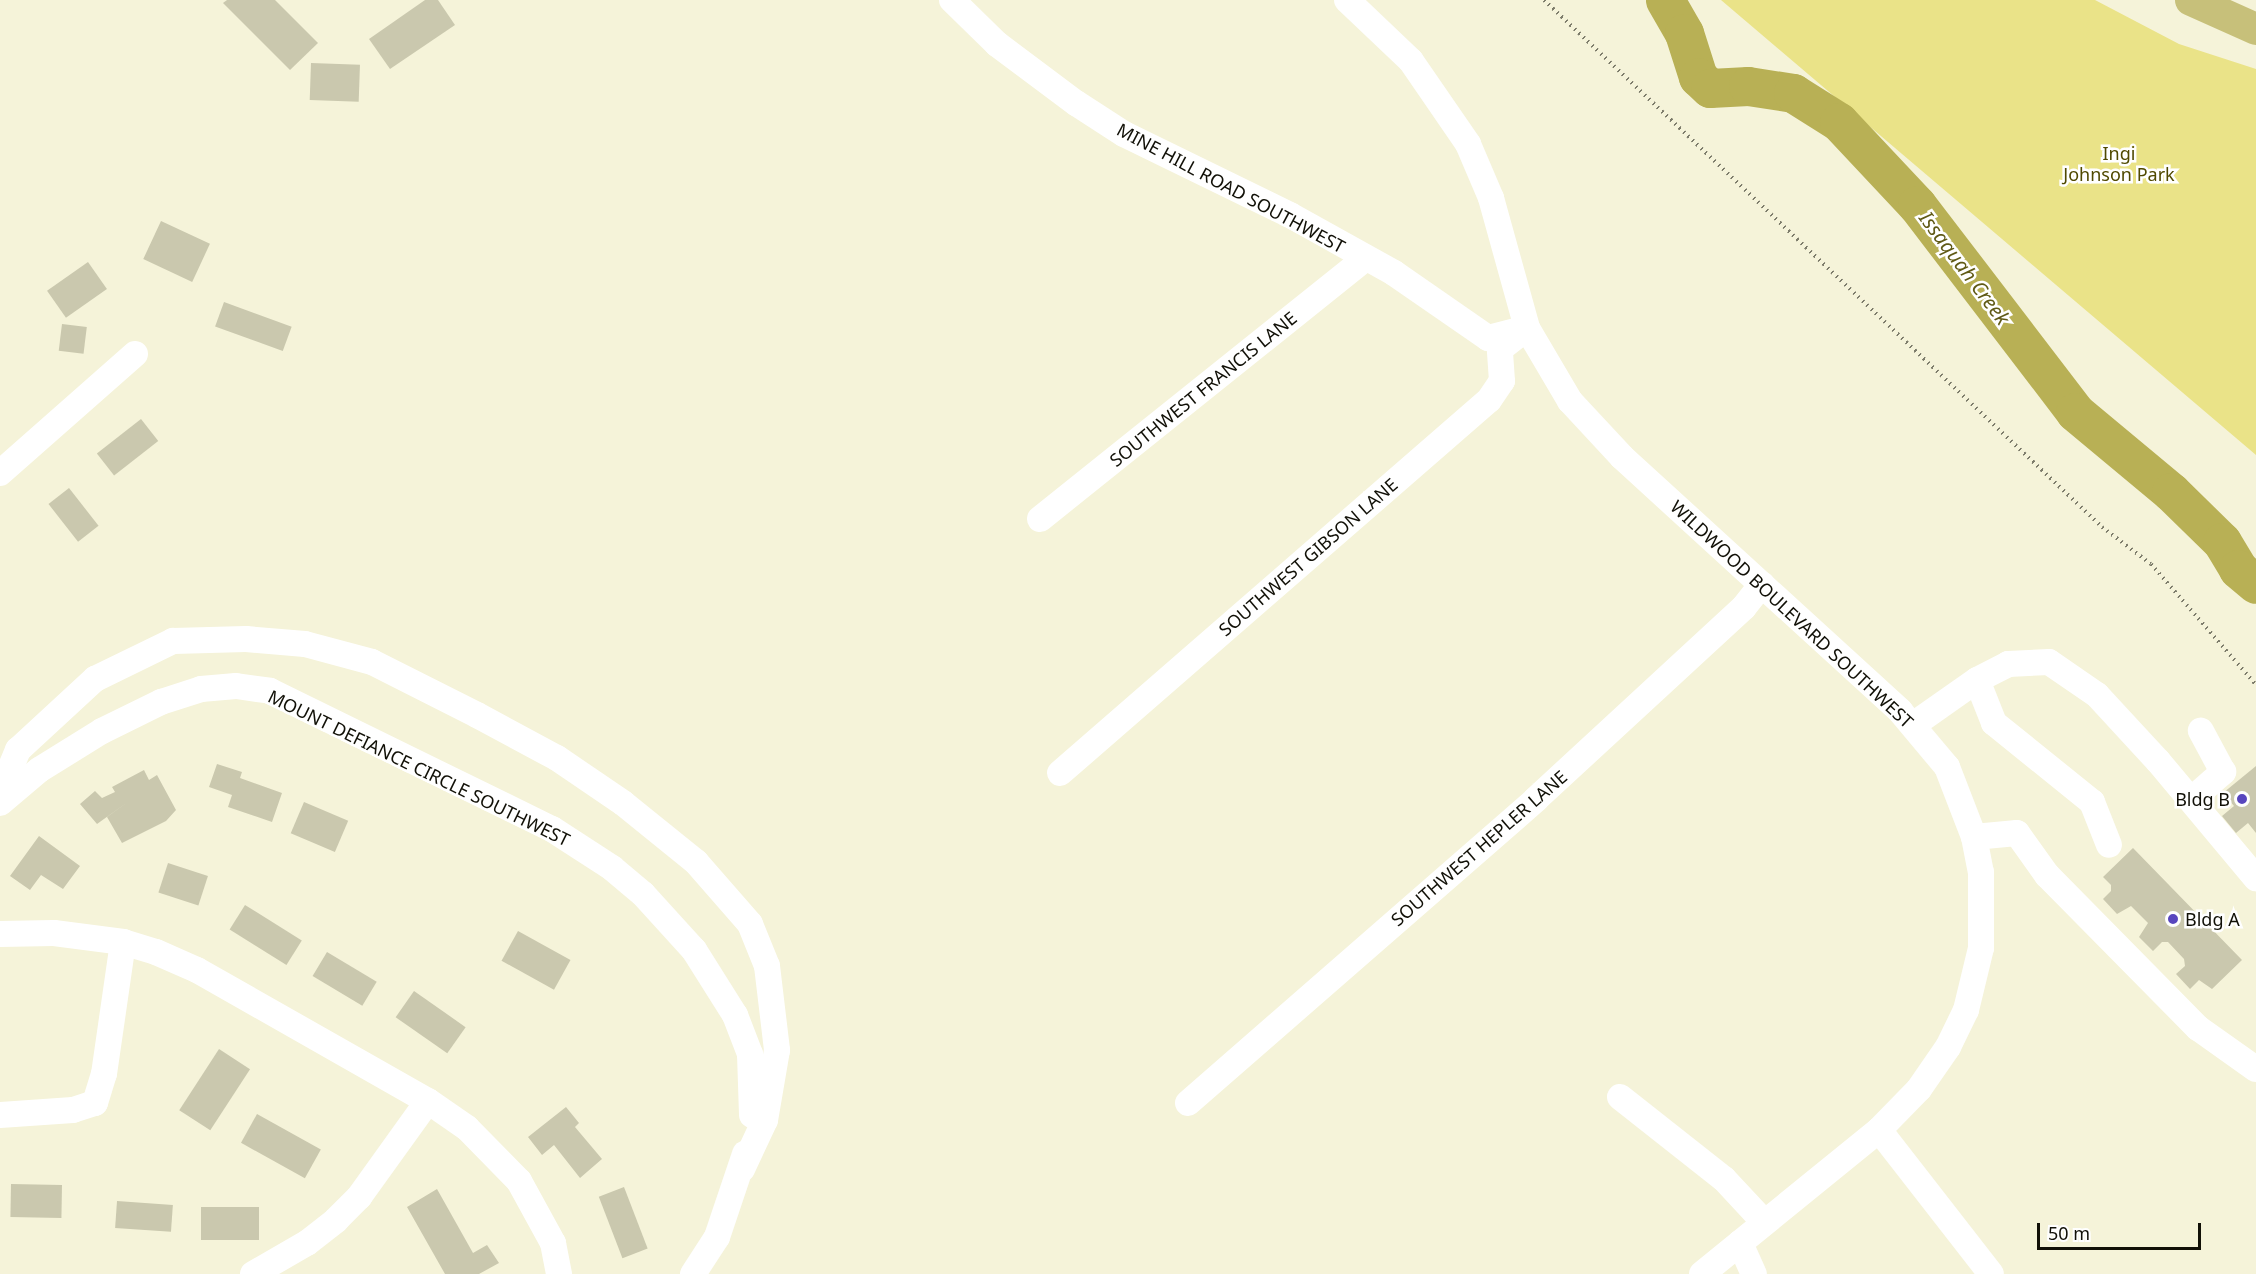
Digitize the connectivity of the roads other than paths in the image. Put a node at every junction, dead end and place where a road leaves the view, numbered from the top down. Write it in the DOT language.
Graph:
graph roads {
  1 [pos="952,0"];
  2 [pos="1347,0"];
  3 [pos="2191,0"];
  4 [pos="2256,29"];
  5 [pos="1365,259"];
  6 [pos="1527,328"];
  7 [pos="135,354"];
  8 [pos="0,472"];
  9 [pos="1040,519"];
  10 [pos="1762,584"];
  11 [pos="1977,681"];
  12 [pos="1913,726"];
  13 [pos="2201,731"];
  14 [pos="1060,773"];
  15 [pos="0,793"];
  16 [pos="2191,801"];
  17 [pos="0,803"];
  18 [pos="1974,837"];
  19 [pos="2109,845"];
  20 [pos="2256,878"];
  21 [pos="0,934"];
  22 [pos="123,942"];
  23 [pos="2256,1069"];
  24 [pos="1620,1096"];
  25 [pos="429,1101"];
  26 [pos="1188,1103"];
  27 [pos="0,1115"];
  28 [pos="1879,1130"];
  29 [pos="742,1169"];
  30 [pos="1764,1222"];
  31 [pos="1740,1243"];
  32 [pos="253,1274"];
  33 [pos="559,1274"];
  34 [pos="693,1274"];
  35 [pos="1702,1274"];
  36 [pos="1754,1274"];
  37 [pos="1991,1274"];
  1 -- 5 [label="street, MINE HILL ROAD SOUTHWEST"];
  2 -- 6 [label="street, WILDWOOD BOULEVARD SOUTHWEST"];
  3 -- 4 [label="main road"];
  5 -- 6 [label="street, MINE HILL ROAD SOUTHWEST"];
  5 -- 9 [label="street, SOUTHWEST FRANCIS LANE"];
  6 -- 10 [label="street, WILDWOOD BOULEVARD SOUTHWEST"];
  6 -- 14 [label="street, SOUTHWEST GIBSON LANE"];
  7 -- 8 [label="street"];
  10 -- 12 [label="street, WILDWOOD BOULEVARD SOUTHWEST"];
  10 -- 26 [label="street, SOUTHWEST HEPLER LANE"];
  11 -- 12 [label="street"];
  11 -- 16 [label="street"];
  11 -- 19 [label="street"];
  12 -- 18 [label="street, WILDWOOD BOULEVARD SOUTHWEST"];
  13 -- 16 [label="street"];
  15 -- 29 [label="street"];
  16 -- 20 [label="street"];
  17 -- 29 [label="street, MOUNT DEFIANCE CIRCLE SOUTHWEST"];
  18 -- 23 [label="street"];
  18 -- 28 [label="street, WILDWOOD BOULEVARD SOUTHWEST"];
  21 -- 22 [label="street"];
  22 -- 25 [label="street"];
  22 -- 27 [label="street"];
  24 -- 30 [label="street"];
  25 -- 32 [label="street"];
  25 -- 33 [label="street"];
  28 -- 30 [label="street, WILDWOOD BOULEVARD SOUTHWEST"];
  28 -- 37 [label="street"];
  29 -- 34 [label="street, MOUNT DEFIANCE CIRCLE SOUTHWEST"];
  30 -- 31 [label="street, WILDWOOD BOULEVARD SOUTHWEST"];
  31 -- 35 [label="street, WILDWOOD BOULEVARD SOUTHWEST"];
  31 -- 36 [label="street"];
}
